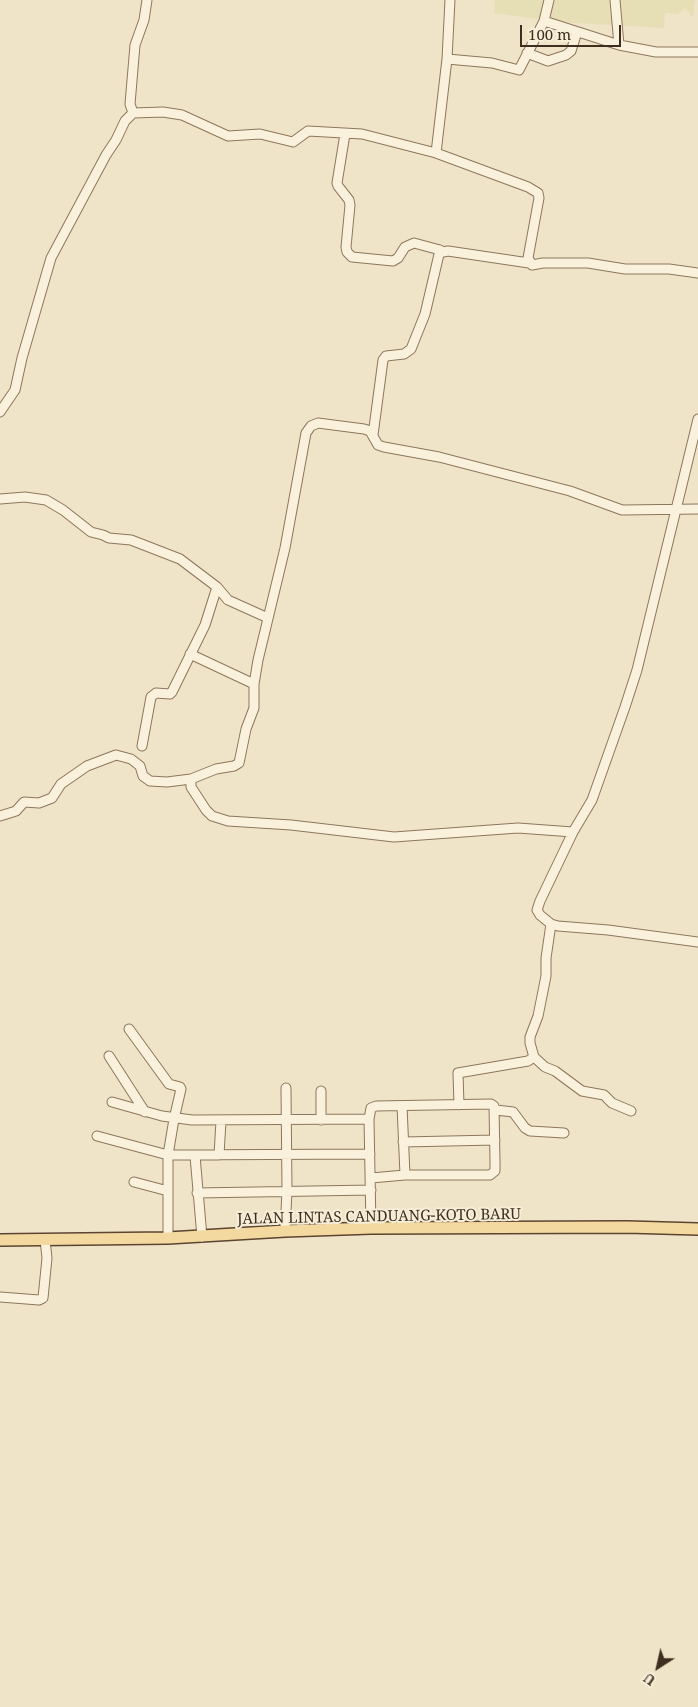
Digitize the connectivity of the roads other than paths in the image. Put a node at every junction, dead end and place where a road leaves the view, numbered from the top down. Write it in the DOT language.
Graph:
graph roads {
  1 [pos="147,0"];
  2 [pos="450,0"];
  3 [pos="549,0"];
  4 [pos="615,0"];
  5 [pos="544,22"];
  6 [pos="577,32"];
  7 [pos="619,45"];
  8 [pos="698,52"];
  9 [pos="527,53"];
  10 [pos="447,59"];
  11 [pos="133,113"];
  12 [pos="345,134"];
  13 [pos="436,152"];
  14 [pos="440,250"];
  15 [pos="529,263"];
  16 [pos="698,273"];
  17 [pos="0,412"];
  18 [pos="698,419"];
  19 [pos="373,435"];
  20 [pos="0,499"];
  21 [pos="698,509"];
  22 [pos="676,510"];
  23 [pos="217,587"];
  24 [pos="268,618"];
  25 [pos="190,654"];
  26 [pos="254,684"];
  27 [pos="142,746"];
  28 [pos="191,779"];
  29 [pos="0,816"];
  30 [pos="574,832"];
  31 [pos="551,924"];
  32 [pos="698,942"];
  33 [pos="129,1029"];
  34 [pos="109,1056"];
  35 [pos="534,1057"];
  36 [pos="286,1088"];
  37 [pos="321,1091"];
  38 [pos="112,1102"];
  39 [pos="459,1105"];
  40 [pos="402,1106"];
  41 [pos="496,1110"];
  42 [pos="631,1111"];
  43 [pos="145,1112"];
  44 [pos="174,1118"];
  45 [pos="369,1119"];
  46 [pos="286,1120"];
  47 [pos="322,1120"];
  48 [pos="221,1121"];
  49 [pos="564,1133"];
  50 [pos="97,1136"];
  51 [pos="495,1140"];
  52 [pos="403,1142"];
  53 [pos="286,1154"];
  54 [pos="370,1154"];
  55 [pos="168,1155"];
  56 [pos="219,1155"];
  57 [pos="195,1156"];
  58 [pos="405,1176"];
  59 [pos="371,1178"];
  60 [pos="134,1182"];
  61 [pos="371,1190"];
  62 [pos="168,1191"];
  63 [pos="287,1191"];
  64 [pos="197,1192"];
  65 [pos="371,1228"];
  66 [pos="698,1229"];
  67 [pos="285,1231"];
  68 [pos="202,1236"];
  69 [pos="168,1238"];
  70 [pos="0,1240"];
  71 [pos="45,1240"];
  72 [pos="0,1297"];
  1 -- 11 [label="street"];
  2 -- 10 [label="street"];
  3 -- 5 [label="street"];
  4 -- 7 [label="street"];
  5 -- 6 [label="street"];
  5 -- 9 [label="street"];
  6 -- 7 [label="street"];
  6 -- 9 [label="street"];
  7 -- 8 [label="street"];
  9 -- 10 [label="street"];
  10 -- 13 [label="street"];
  11 -- 12 [label="street"];
  11 -- 17 [label="street"];
  12 -- 13 [label="street"];
  12 -- 14 [label="street"];
  13 -- 15 [label="street"];
  14 -- 15 [label="street"];
  14 -- 19 [label="street"];
  15 -- 16 [label="street"];
  18 -- 22 [label="street"];
  19 -- 22 [label="street"];
  19 -- 24 [label="street"];
  20 -- 23 [label="street"];
  21 -- 22 [label="street"];
  22 -- 30 [label="street"];
  23 -- 24 [label="street"];
  23 -- 25 [label="street"];
  24 -- 26 [label="street"];
  25 -- 26 [label="street"];
  25 -- 27 [label="street"];
  26 -- 28 [label="street"];
  28 -- 29 [label="street"];
  28 -- 30 [label="street"];
  30 -- 31 [label="street"];
  31 -- 32 [label="street"];
  31 -- 35 [label="street"];
  33 -- 44 [label="street"];
  34 -- 43 [label="street"];
  35 -- 39 [label="street"];
  35 -- 42 [label="street"];
  36 -- 46 [label="street"];
  37 -- 47 [label="street"];
  38 -- 43 [label="street"];
  39 -- 40 [label="street"];
  39 -- 41 [label="street"];
  40 -- 45 [label="street"];
  40 -- 52 [label="street"];
  41 -- 49 [label="street"];
  41 -- 51 [label="street"];
  43 -- 44 [label="street"];
  44 -- 48 [label="street"];
  44 -- 55 [label="street"];
  45 -- 47 [label="street"];
  45 -- 54 [label="street"];
  46 -- 47 [label="street"];
  46 -- 48 [label="street"];
  46 -- 53 [label="street"];
  48 -- 56 [label="street"];
  50 -- 55 [label="street"];
  51 -- 52 [label="street"];
  51 -- 58 [label="street"];
  52 -- 58 [label="street"];
  53 -- 54 [label="street"];
  53 -- 56 [label="street"];
  53 -- 63 [label="street"];
  54 -- 59 [label="street"];
  55 -- 57 [label="street"];
  55 -- 62 [label="street"];
  56 -- 57 [label="street"];
  57 -- 64 [label="street"];
  58 -- 59 [label="street"];
  59 -- 61 [label="street"];
  60 -- 62 [label="street"];
  61 -- 63 [label="street"];
  61 -- 65 [label="street"];
  62 -- 69 [label="street"];
  63 -- 64 [label="street"];
  63 -- 67 [label="street"];
  64 -- 68 [label="street"];
  65 -- 66 [label="main road, JALAN LINTAS CANDUANG-KOTO BARU"];
  65 -- 67 [label="main road, JALAN LINTAS CANDUANG-KOTO BARU"];
  67 -- 68 [label="main road, JALAN LINTAS CANDUANG-KOTO BARU"];
  68 -- 69 [label="main road, JALAN LINTAS CANDUANG-KOTO BARU"];
  69 -- 71 [label="main road, JALAN LINTAS CANDUANG-KOTO BARU"];
  70 -- 71 [label="main road, JALAN LINTAS CANDUANG-KOTO BARU"];
  71 -- 72 [label="street"];
}
